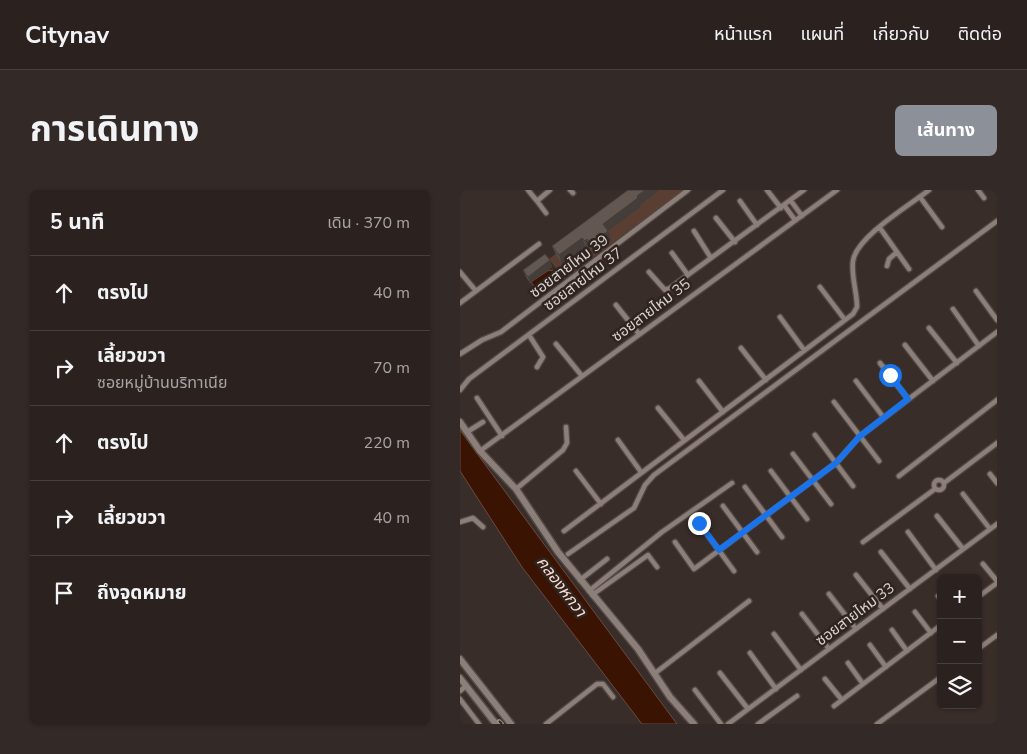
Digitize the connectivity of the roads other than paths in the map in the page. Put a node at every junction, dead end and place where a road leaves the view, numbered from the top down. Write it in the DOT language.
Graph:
graph roads {
  1 [pos="528,190"];
  2 [pos="550,190"];
  3 [pos="688,190"];
  4 [pos="723,190"];
  5 [pos="767,190"];
  6 [pos="794,190"];
  7 [pos="804,190"];
  8 [pos="837,190"];
  9 [pos="929,190"];
  10 [pos="978,190"];
  11 [pos="798,195"];
  12 [pos="920,197"];
  13 [pos="984,198"];
  14 [pos="537,200"];
  15 [pos="740,201"];
  16 [pos="791,201"];
  17 [pos="782,207"];
  18 [pos="546,213"];
  19 [pos="802,216"];
  20 [pos="716,218"];
  21 [pos="795,220"];
  22 [pos="997,221"];
  23 [pos="757,225"];
  24 [pos="942,227"];
  25 [pos="880,228"];
  26 [pos="694,231"];
  27 [pos="735,242"];
  28 [pos="539,244"];
  29 [pos="897,252"];
  30 [pos="672,253"];
  31 [pos="711,258"];
  32 [pos="887,266"];
  33 [pos="909,268"];
  34 [pos="460,272"];
  35 [pos="649,272"];
  36 [pos="688,275"];
  37 [pos="820,287"];
  38 [pos="476,291"];
  39 [pos="976,291"];
  40 [pos="460,303"];
  41 [pos="616,306"];
  42 [pos="953,309"];
  43 [pos="780,317"];
  44 [pos="846,320"];
  45 [pos="997,320"];
  46 [pos="929,328"];
  47 [pos="997,332"];
  48 [pos="639,334"];
  49 [pos="529,335"];
  50 [pos="556,344"];
  51 [pos="905,345"];
  52 [pos="979,346"];
  53 [pos="741,348"];
  54 [pos="804,350"];
  55 [pos="460,354"];
  56 [pos="880,363"];
  57 [pos="957,363"];
  58 [pos="537,367"];
  59 [pos="582,376"];
  60 [pos="766,380"];
  61 [pos="699,381"];
  62 [pos="856,381"];
  63 [pos="933,381"];
  64 [pos="460,390"];
  65 [pos="477,398"];
  66 [pos="908,399"];
  67 [pos="997,400"];
  68 [pos="834,402"];
  69 [pos="658,408"];
  70 [pos="723,412"];
  71 [pos="884,418"];
  72 [pos="460,422"];
  73 [pos="483,422"];
  74 [pos="566,427"];
  75 [pos="467,432"];
  76 [pos="502,436"];
  77 [pos="815,436"];
  78 [pos="860,436"];
  79 [pos="618,440"];
  80 [pos="684,440"];
  81 [pos="997,443"];
  82 [pos="480,451"];
  83 [pos="793,454"];
  84 [pos="879,460"];
  85 [pos="836,463"];
  86 [pos="576,471"];
  87 [pos="771,471"];
  88 [pos="641,472"];
  89 [pos="990,474"];
  90 [pos="899,476"];
  91 [pos="813,480"];
  92 [pos="732,483"];
  93 [pos="997,483"];
  94 [pos="853,486"];
  95 [pos="745,487"];
  96 [pos="516,489"];
  97 [pos="963,494"];
  98 [pos="790,497"];
  99 [pos="601,504"];
  100 [pos="830,504"];
  101 [pos="723,506"];
  102 [pos="766,515"];
  103 [pos="937,516"];
  104 [pos="807,519"];
  105 [pos="460,522"];
  106 [pos="699,523"];
  107 [pos="997,524"];
  108 [pos="483,527"];
  109 [pos="990,529"];
  110 [pos="564,530"];
  111 [pos="742,532"];
  112 [pos="908,532"];
  113 [pos="782,537"];
  114 [pos="675,542"];
  115 [pos="863,542"];
  116 [pos="963,549"];
  117 [pos="719,550"];
  118 [pos="757,552"];
  119 [pos="881,552"];
  120 [pos="568,554"];
  121 [pos="607,558"];
  122 [pos="983,564"];
  123 [pos="657,567"];
  124 [pos="936,570"];
  125 [pos="734,571"];
  126 [pos="856,575"];
  127 [pos="580,580"];
  128 [pos="997,582"];
  129 [pos="910,589"];
  130 [pos="591,593"];
  131 [pos="830,594"];
  132 [pos="982,594"];
  133 [pos="749,601"];
  134 [pos="883,609"];
  135 [pos="915,612"];
  136 [pos="802,614"];
  137 [pos="937,628"];
  138 [pos="856,629"];
  139 [pos="892,630"];
  140 [pos="931,633"];
  141 [pos="774,634"];
  142 [pos="997,635"];
  143 [pos="870,645"];
  144 [pos="982,646"];
  145 [pos="828,650"];
  146 [pos="907,651"];
  147 [pos="750,653"];
  148 [pos="460,658"];
  149 [pos="848,663"];
  150 [pos="886,667"];
  151 [pos="801,670"];
  152 [pos="720,673"];
  153 [pos="654,674"];
  154 [pos="460,678"];
  155 [pos="825,679"];
  156 [pos="937,680"];
  157 [pos="863,684"];
  158 [pos="466,686"];
  159 [pos="776,689"];
  160 [pos="695,690"];
  161 [pos="460,691"];
  162 [pos="797,696"];
  163 [pos="613,697"];
  164 [pos="460,699"];
  165 [pos="842,700"];
  166 [pos="834,706"];
  167 [pos="748,709"];
  168 [pos="479,724"];
  169 [pos="496,724"];
  170 [pos="511,724"];
  171 [pos="546,724"];
  172 [pos="694,724"];
  173 [pos="721,724"];
  174 [pos="728,724"];
  175 [pos="758,724"];
  176 [pos="877,724"];
  1 -- 14 [label="street"];
  2 -- 14 [label="street"];
  3 -- 55 [label="street, ซอยสายไหม 39"];
  4 -- 49 [label="street, ซอยสายไหม 37"];
  5 -- 17 [label="street"];
  6 -- 11 [label="street"];
  7 -- 11 [label="street"];
  8 -- 19 [label="street, ซอยสายไหม 35"];
  9 -- 12 [label="street"];
  10 -- 13 [label="street"];
  11 -- 16 [label="street"];
  12 -- 24 [label="street"];
  12 -- 25 [label="street"];
  14 -- 18 [label="street"];
  15 -- 23 [label="street"];
  16 -- 17 [label="street"];
  16 -- 19 [label="street"];
  17 -- 21 [label="street"];
  17 -- 23 [label="street"];
  19 -- 21 [label="street, ซอยสายไหม 35"];
  20 -- 27 [label="street"];
  21 -- 48 [label="street, ซอยสายไหม 35"];
  22 -- 120 [label="street"];
  23 -- 27 [label="street"];
  25 -- 29 [label="street"];
  25 -- 44 [label="street"];
  26 -- 31 [label="street"];
  27 -- 31 [label="street"];
  28 -- 38 [label="street"];
  29 -- 32 [label="street"];
  29 -- 33 [label="street"];
  30 -- 36 [label="street"];
  31 -- 36 [label="street"];
  34 -- 38 [label="street"];
  35 -- 36 [label="street"];
  37 -- 44 [label="street"];
  38 -- 40 [label="street"];
  39 -- 45 [label="street"];
  41 -- 48 [label="street"];
  42 -- 52 [label="street"];
  43 -- 54 [label="street"];
  44 -- 54 [label="street"];
  46 -- 57 [label="street"];
  47 -- 52 [label="street"];
  48 -- 59 [label="street, ซอยสายไหม 35"];
  49 -- 58 [label="street"];
  49 -- 64 [label="street, ซอยสายไหม 37"];
  50 -- 59 [label="street"];
  51 -- 63 [label="street"];
  52 -- 57 [label="street"];
  53 -- 60 [label="street"];
  54 -- 60 [label="street"];
  56 -- 66 [label="street"];
  57 -- 63 [label="street"];
  59 -- 76 [label="street, ซอยสายไหม 35"];
  60 -- 70 [label="street"];
  61 -- 70 [label="street"];
  62 -- 71 [label="street"];
  63 -- 66 [label="street"];
  65 -- 76 [label="street"];
  66 -- 71 [label="street"];
  67 -- 90 [label="street"];
  68 -- 78 [label="street"];
  69 -- 80 [label="street"];
  70 -- 80 [label="street"];
  71 -- 78 [label="street"];
  72 -- 75 [label="street"];
  73 -- 75 [label="street"];
  74 -- 96 [label="street"];
  75 -- 82 [label="street"];
  76 -- 82 [label="street, ซอยสายไหม 35"];
  77 -- 85 [label="street"];
  78 -- 84 [label="street"];
  78 -- 85 [label="street"];
  79 -- 88 [label="street"];
  80 -- 88 [label="street"];
  81 -- 115 [label="street"];
  82 -- 96 [label="street"];
  83 -- 91 [label="street"];
  85 -- 91 [label="street"];
  85 -- 94 [label="street"];
  86 -- 99 [label="street"];
  87 -- 98 [label="street"];
  88 -- 99 [label="street"];
  89 -- 93 [label="street"];
  91 -- 98 [label="street"];
  91 -- 100 [label="street"];
  92 -- 130 [label="street"];
  95 -- 102 [label="street"];
  96 -- 127 [label="street"];
  97 -- 109 [label="street"];
  98 -- 102 [label="street"];
  98 -- 104 [label="street"];
  99 -- 110 [label="street"];
  101 -- 111 [label="street"];
  102 -- 111 [label="street"];
  102 -- 113 [label="street"];
  103 -- 116 [label="street"];
  105 -- 108 [label="street"];
  106 -- 117 [label="street"];
  107 -- 109 [label="street, ซอยสายไหม 33"];
  109 -- 116 [label="street, ซอยสายไหม 33"];
  111 -- 117 [label="street"];
  111 -- 118 [label="street"];
  112 -- 124 [label="street"];
  114 -- 117 [label="street"];
  116 -- 124 [label="street, ซอยสายไหม 33"];
  117 -- 125 [label="street"];
  119 -- 129 [label="street"];
  121 -- 127 [label="street"];
  122 -- 128 [label="street"];
  123 -- 130 [label="street"];
  124 -- 129 [label="street, ซอยสายไหม 33"];
  126 -- 134 [label="street"];
  127 -- 130 [label="street"];
  128 -- 132 [label="street"];
  129 -- 134 [label="street, ซอยสายไหม 33"];
  130 -- 153 [label="street"];
  131 -- 138 [label="street"];
  133 -- 153 [label="street"];
  134 -- 138 [label="street, ซอยสายไหม 33"];
  135 -- 140 [label="street"];
  136 -- 145 [label="street"];
  137 -- 140 [label="street"];
  138 -- 145 [label="street, ซอยสายไหม 33"];
  139 -- 146 [label="street"];
  140 -- 146 [label="street"];
  141 -- 151 [label="street"];
  142 -- 144 [label="street"];
  143 -- 150 [label="street"];
  145 -- 151 [label="street, ซอยสายไหม 33"];
  146 -- 150 [label="street"];
  147 -- 159 [label="street"];
  148 -- 170 [label="street"];
  149 -- 157 [label="street"];
  150 -- 157 [label="street"];
  151 -- 159 [label="street, ซอยสายไหม 33"];
  152 -- 167 [label="street"];
  153 -- 172 [label="street"];
  154 -- 158 [label="street"];
  155 -- 165 [label="street"];
  156 -- 176 [label="street"];
  157 -- 165 [label="street"];
  158 -- 161 [label="street"];
  158 -- 169 [label="street"];
  159 -- 167 [label="street, ซอยสายไหม 33"];
  160 -- 173 [label="street"];
  162 -- 175 [label="street"];
  163 -- 171 [label="street"];
  164 -- 168 [label="street"];
  165 -- 166 [label="street"];
  167 -- 174 [label="street, ซอยสายไหม 33"];
}
